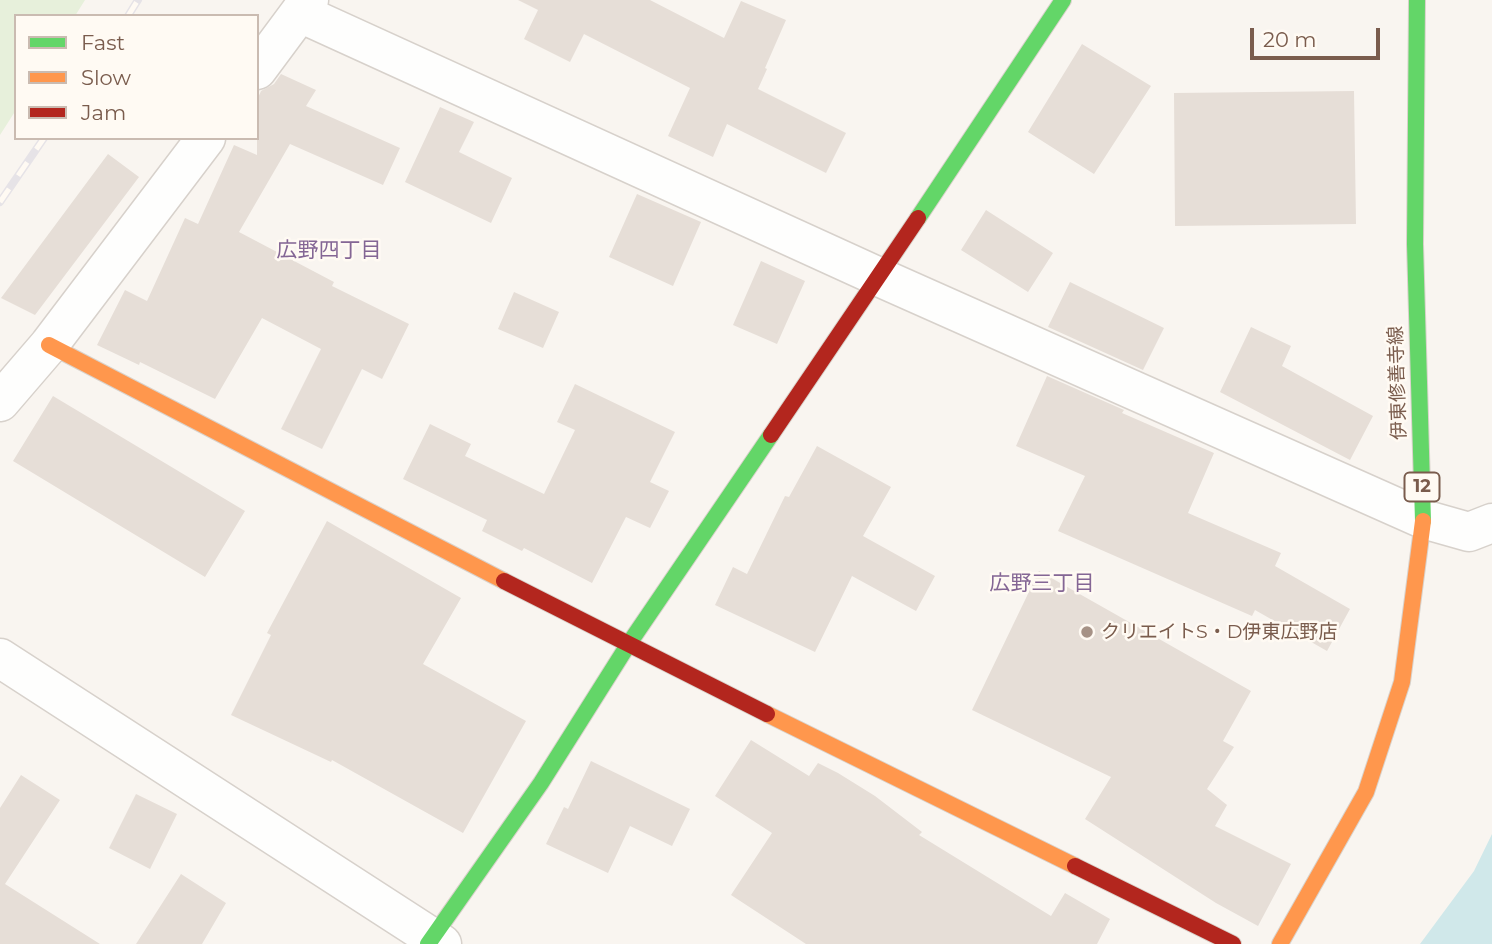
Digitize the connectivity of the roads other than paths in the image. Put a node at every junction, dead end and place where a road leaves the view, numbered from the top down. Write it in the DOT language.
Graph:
graph roads {
  1 [pos="1063,0"];
  2 [pos="1417,0"];
  3 [pos="304,7"];
  4 [pos="259,67"];
  5 [pos="204,140"];
  6 [pos="879,277"];
  7 [pos="49,345"];
  8 [pos="0,402"];
  9 [pos="1423,519"];
  10 [pos="1492,523"];
  11 [pos="628,645"];
  12 [pos="0,658"];
  13 [pos="434,942"];
  14 [pos="1233,944"];
  15 [pos="1280,944"];
  1 -- 6 [label="street"];
  2 -- 9 [label="street, 伊東修善寺線 / 12"];
  3 -- 4 [label="street"];
  3 -- 6 [label="street"];
  5 -- 7 [label="street"];
  6 -- 9 [label="street"];
  6 -- 11 [label="street"];
  7 -- 8 [label="street"];
  7 -- 11 [label="street"];
  9 -- 10 [label="street"];
  9 -- 15 [label="street, 伊東修善寺線 / 12"];
  11 -- 13 [label="street"];
  11 -- 14 [label="street"];
  12 -- 13 [label="street"];
}
